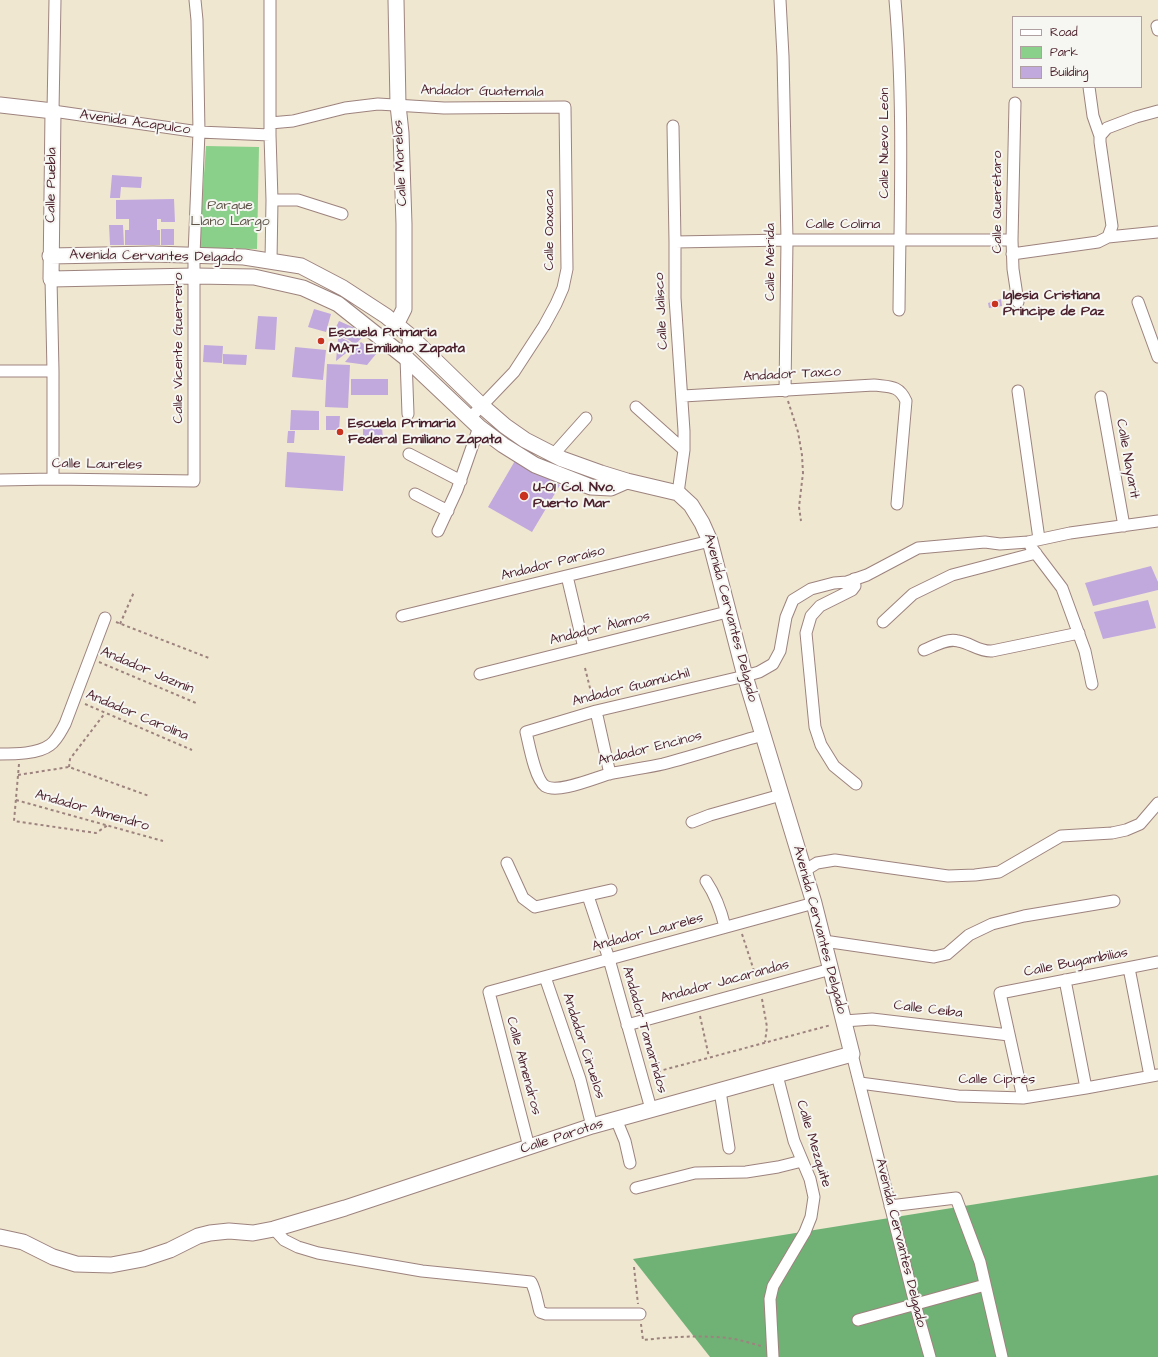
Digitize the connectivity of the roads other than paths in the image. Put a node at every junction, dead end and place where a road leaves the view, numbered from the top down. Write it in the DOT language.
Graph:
graph roads {
  1 [pos="55,0"];
  2 [pos="195,0"];
  3 [pos="270,0"];
  4 [pos="396,0"];
  5 [pos="780,0"];
  6 [pos="895,0"];
  7 [pos="1089,88"];
  8 [pos="1015,103"];
  9 [pos="0,105"];
  10 [pos="398,105"];
  11 [pos="565,107"];
  12 [pos="53,111"];
  13 [pos="1158,111"];
  14 [pos="270,123"];
  15 [pos="673,126"];
  16 [pos="199,132"];
  17 [pos="270,135"];
  18 [pos="1100,136"];
  19 [pos="272,200"];
  20 [pos="342,214"];
  21 [pos="1158,232"];
  22 [pos="1108,237"];
  23 [pos="787,240"];
  24 [pos="1012,240"];
  25 [pos="899,241"];
  26 [pos="675,242"];
  27 [pos="1012,254"];
  28 [pos="194,255"];
  29 [pos="50,256"];
  30 [pos="271,261"];
  31 [pos="195,276"];
  32 [pos="51,279"];
  33 [pos="1018,302"];
  34 [pos="1138,302"];
  35 [pos="899,310"];
  36 [pos="396,325"];
  37 [pos="409,336"];
  38 [pos="406,358"];
  39 [pos="1158,358"];
  40 [pos="0,371"];
  41 [pos="53,371"];
  42 [pos="785,391"];
  43 [pos="1018,392"];
  44 [pos="683,396"];
  45 [pos="1101,397"];
  46 [pos="482,406"];
  47 [pos="636,407"];
  48 [pos="408,414"];
  49 [pos="586,418"];
  50 [pos="475,423"];
  51 [pos="684,450"];
  52 [pos="409,454"];
  53 [pos="558,457"];
  54 [pos="556,474"];
  55 [pos="53,479"];
  56 [pos="0,480"];
  57 [pos="194,481"];
  58 [pos="461,481"];
  59 [pos="627,481"];
  60 [pos="415,494"];
  61 [pos="678,494"];
  62 [pos="897,504"];
  63 [pos="448,511"];
  64 [pos="1158,521"];
  65 [pos="1124,526"];
  66 [pos="438,531"];
  67 [pos="1039,539"];
  68 [pos="710,541"];
  69 [pos="1028,542"];
  70 [pos="1036,553"];
  71 [pos="567,576"];
  72 [pos="854,579"];
  73 [pos="728,612"];
  74 [pos="402,616"];
  75 [pos="105,618"];
  76 [pos="883,622"];
  77 [pos="1078,633"];
  78 [pos="584,648"];
  79 [pos="924,650"];
  80 [pos="480,674"];
  81 [pos="745,676"];
  82 [pos="1092,684"];
  83 [pos="596,711"];
  84 [pos="763,735"];
  85 [pos="0,754"];
  86 [pos="610,774"];
  87 [pos="856,784"];
  88 [pos="544,786"];
  89 [pos="781,795"];
  90 [pos="1158,803"];
  91 [pos="692,822"];
  92 [pos="507,863"];
  93 [pos="804,871"];
  94 [pos="706,881"];
  95 [pos="611,890"];
  96 [pos="588,896"];
  97 [pos="1114,901"];
  98 [pos="814,903"];
  99 [pos="725,927"];
  100 [pos="824,941"];
  101 [pos="609,959"];
  102 [pos="1158,962"];
  103 [pos="1128,968"];
  104 [pos="831,969"];
  105 [pos="545,977"];
  106 [pos="1065,980"];
  107 [pos="489,992"];
  108 [pos="844,1021"];
  109 [pos="627,1024"];
  110 [pos="1009,1035"];
  111 [pos="852,1054"];
  112 [pos="777,1075"];
  113 [pos="1156,1075"];
  114 [pos="860,1083"];
  115 [pos="1086,1088"];
  116 [pos="720,1091"];
  117 [pos="1023,1098"];
  118 [pos="651,1110"];
  119 [pos="616,1119"];
  120 [pos="592,1126"];
  121 [pos="529,1147"];
  122 [pos="729,1148"];
  123 [pos="802,1160"];
  124 [pos="630,1163"];
  125 [pos="636,1188"];
  126 [pos="890,1206"];
  127 [pos="274,1229"];
  128 [pos="0,1237"];
  129 [pos="985,1285"];
  130 [pos="914,1304"];
  131 [pos="640,1314"];
  132 [pos="858,1320"];
  133 [pos="773,1353"];
  134 [pos="930,1357"];
  135 [pos="1002,1357"];
  1 -- 12 [label="street, Calle Puebla"];
  2 -- 16 [label="street, Calle Vicente Guerrero"];
  3 -- 14 [label="street"];
  4 -- 10 [label="street, Calle Morelos"];
  5 -- 23 [label="street, Calle Mérida"];
  6 -- 25 [label="street, Calle Nuevo León"];
  7 -- 18 [label="street"];
  8 -- 24 [label="street, Calle Querétaro"];
  9 -- 12 [label="street, Avenida Acapulco"];
  10 -- 11 [label="street, Andador Guatemala"];
  10 -- 14 [label="street"];
  10 -- 36 [label="street, Calle Morelos"];
  11 -- 46 [label="street, Calle Oaxaca"];
  12 -- 16 [label="street, Avenida Acapulco"];
  12 -- 29 [label="street, Calle Puebla"];
  13 -- 18 [label="street"];
  14 -- 17 [label="street"];
  15 -- 26 [label="street, Calle Jalisco"];
  16 -- 17 [label="street, Avenida Acapulco"];
  16 -- 28 [label="street, Calle Vicente Guerrero"];
  17 -- 19 [label="street"];
  18 -- 22 [label="street"];
  19 -- 20 [label="street"];
  19 -- 30 [label="street"];
  21 -- 22 [label="street"];
  22 -- 27 [label="street"];
  23 -- 25 [label="street, Calle Colima"];
  23 -- 26 [label="street, Calle Colima"];
  23 -- 42 [label="street, Calle Mérida"];
  24 -- 25 [label="street, Calle Colima"];
  24 -- 27 [label="street, Calle Querétaro"];
  25 -- 35 [label="street, Calle Nuevo León"];
  26 -- 44 [label="street, Calle Jalisco"];
  27 -- 33 [label="street, Calle Querétaro"];
  28 -- 29 [label="street, Avenida Cervantes Delgado"];
  28 -- 30 [label="street, Avenida Cervantes Delgado"];
  28 -- 31 [label="street, Calle Vicente Guerrero"];
  29 -- 32 [label="street, Calle Puebla"];
  30 -- 36 [label="street, Avenida Cervantes Delgado"];
  31 -- 32 [label="street"];
  31 -- 38 [label="street"];
  31 -- 57 [label="street, Calle Vicente Guerrero"];
  32 -- 41 [label="street, Calle Puebla"];
  34 -- 39 [label="street"];
  36 -- 37 [label="street, Avenida Cervantes Delgado"];
  37 -- 38 [label="street"];
  37 -- 46 [label="street, Avenida Cervantes Delgado"];
  38 -- 48 [label="street"];
  38 -- 50 [label="street"];
  40 -- 41 [label="street"];
  41 -- 55 [label="street, Calle Puebla"];
  42 -- 44 [label="street, Andador Taxco"];
  42 -- 62 [label="street, Andador Taxco"];
  43 -- 67 [label="street"];
  44 -- 51 [label="street, Calle Jalisco"];
  45 -- 65 [label="street, Calle Nayarit"];
  46 -- 50 [label="street, Calle Oaxaca"];
  46 -- 53 [label="street, Avenida Cervantes Delgado"];
  47 -- 51 [label="street"];
  49 -- 53 [label="street"];
  50 -- 54 [label="street"];
  50 -- 58 [label="street, Calle Oaxaca"];
  51 -- 61 [label="street, Calle Jalisco"];
  52 -- 58 [label="street"];
  53 -- 54 [label="street"];
  53 -- 59 [label="street, Avenida Cervantes Delgado"];
  54 -- 59 [label="street"];
  55 -- 56 [label="street, Calle Laureles"];
  55 -- 57 [label="street, Calle Laureles"];
  58 -- 63 [label="street, Calle Oaxaca"];
  59 -- 61 [label="street, Avenida Cervantes Delgado"];
  60 -- 63 [label="street"];
  61 -- 68 [label="street, Avenida Cervantes Delgado"];
  63 -- 66 [label="street, Calle Oaxaca"];
  64 -- 65 [label="street"];
  65 -- 67 [label="street"];
  67 -- 69 [label="street"];
  68 -- 71 [label="street, Andador Paraíso"];
  68 -- 73 [label="street, Avenida Cervantes Delgado"];
  69 -- 70 [label="street"];
  69 -- 72 [label="street"];
  70 -- 76 [label="street"];
  70 -- 77 [label="street"];
  71 -- 74 [label="street, Andador Paraíso"];
  71 -- 78 [label="street"];
  72 -- 81 [label="street"];
  72 -- 87 [label="street"];
  73 -- 78 [label="street, Andador Álamos"];
  73 -- 81 [label="street, Avenida Cervantes Delgado"];
  75 -- 85 [label="street"];
  77 -- 79 [label="street"];
  77 -- 82 [label="street"];
  78 -- 80 [label="street, Andador Álamos"];
  81 -- 83 [label="street, Andador Guamúchil"];
  81 -- 84 [label="street, Avenida Cervantes Delgado"];
  83 -- 86 [label="street"];
  83 -- 88 [label="street, Andador Guamúchil"];
  84 -- 86 [label="street, Andador Encinos"];
  84 -- 89 [label="street, Avenida Cervantes Delgado"];
  86 -- 88 [label="street, Andador Encinos"];
  89 -- 91 [label="street"];
  89 -- 93 [label="street, Avenida Cervantes Delgado"];
  90 -- 93 [label="street"];
  92 -- 96 [label="street"];
  93 -- 98 [label="street, Avenida Cervantes Delgado"];
  94 -- 99 [label="street"];
  95 -- 96 [label="street"];
  96 -- 101 [label="street, Andador Tamarindos"];
  97 -- 100 [label="street"];
  98 -- 99 [label="street, Andador Laureles"];
  98 -- 100 [label="street, Avenida Cervantes Delgado"];
  99 -- 101 [label="street, Andador Laureles"];
  100 -- 104 [label="street, Avenida Cervantes Delgado"];
  101 -- 105 [label="street, Andador Laureles"];
  101 -- 109 [label="street, Andador Tamarindos"];
  102 -- 103 [label="street, Calle Bugambilias"];
  103 -- 106 [label="street, Calle Bugambilias"];
  103 -- 113 [label="street"];
  104 -- 108 [label="street, Avenida Cervantes Delgado"];
  104 -- 109 [label="street, Andador Jacarandas"];
  105 -- 107 [label="street, Andador Laureles"];
  105 -- 120 [label="street, Andador Ciruelos"];
  106 -- 110 [label="street, Calle Bugambilias"];
  106 -- 115 [label="street"];
  107 -- 121 [label="street, Calle Almendros"];
  108 -- 110 [label="street, Calle Ceiba"];
  108 -- 111 [label="street, Avenida Cervantes Delgado"];
  109 -- 118 [label="street, Andador Tamarindos"];
  110 -- 117 [label="street"];
  111 -- 112 [label="street, Calle Parotas"];
  111 -- 114 [label="street, Avenida Cervantes Delgado"];
  112 -- 116 [label="street, Calle Parotas"];
  112 -- 123 [label="street, Calle Mezquite"];
  113 -- 115 [label="street, Calle Ciprés"];
  114 -- 117 [label="street, Calle Ciprés"];
  114 -- 126 [label="street, Avenida Cervantes Delgado"];
  115 -- 117 [label="street, Calle Ciprés"];
  116 -- 118 [label="street, Calle Parotas"];
  116 -- 122 [label="street"];
  118 -- 119 [label="street, Calle Parotas"];
  119 -- 120 [label="street, Calle Parotas"];
  119 -- 124 [label="street"];
  120 -- 121 [label="street, Calle Parotas"];
  121 -- 127 [label="street, Calle Parotas"];
  123 -- 125 [label="street"];
  123 -- 133 [label="street, Calle Mezquite"];
  126 -- 129 [label="street"];
  126 -- 130 [label="street, Avenida Cervantes Delgado"];
  127 -- 128 [label="street, Calle Parotas"];
  127 -- 131 [label="street"];
  129 -- 130 [label="street"];
  129 -- 135 [label="street"];
  130 -- 132 [label="street"];
  130 -- 134 [label="street, Avenida Cervantes Delgado"];
}
